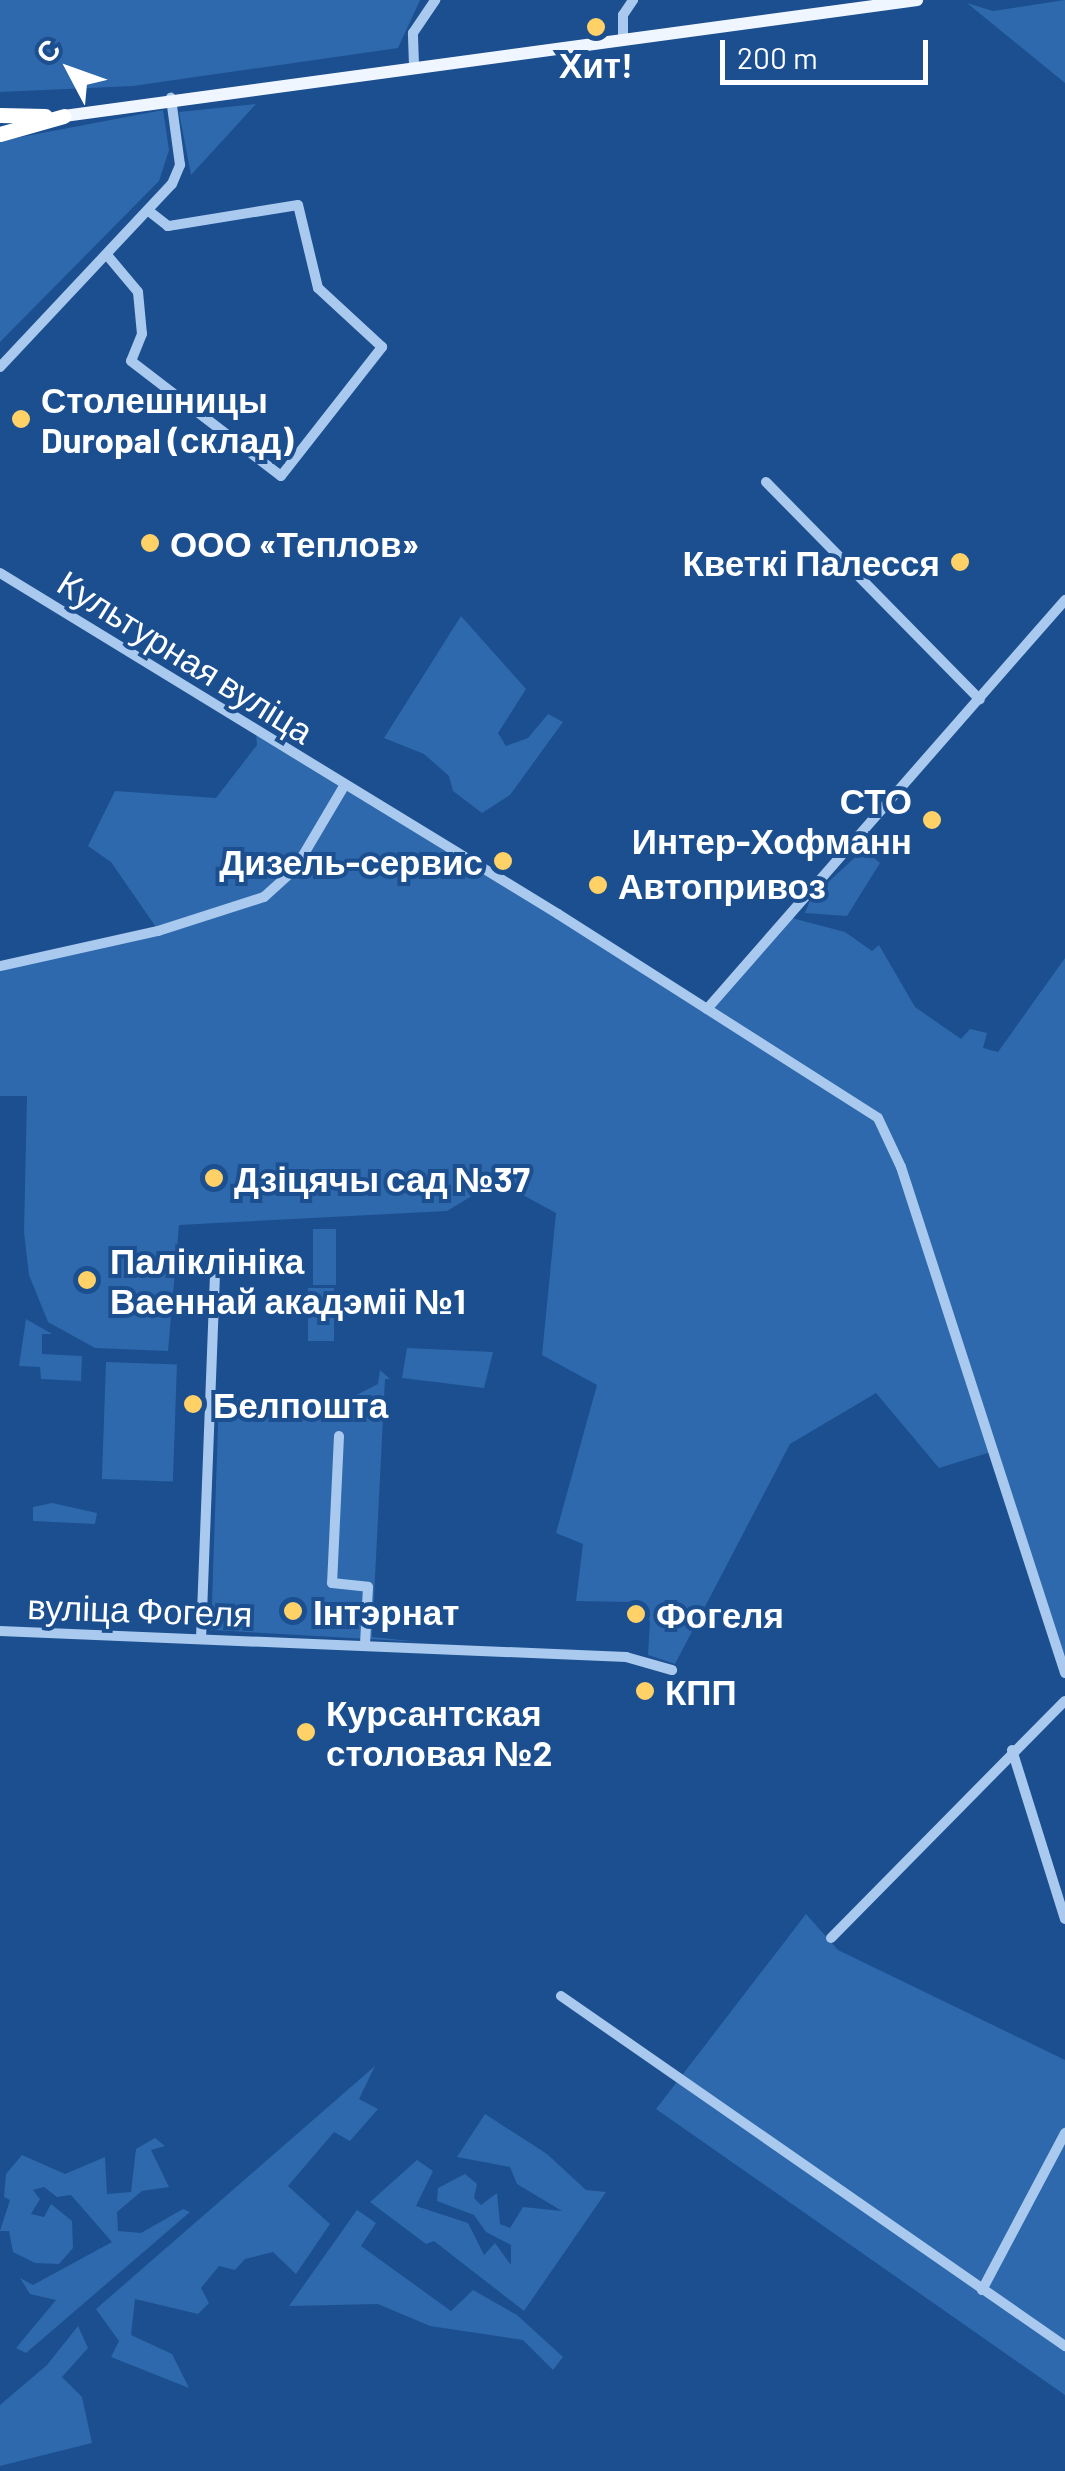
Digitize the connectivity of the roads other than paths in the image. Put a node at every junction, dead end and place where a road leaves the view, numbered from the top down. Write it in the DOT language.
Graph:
graph roads {
  1 [pos="435,0"];
  2 [pos="633,0"];
  3 [pos="918,0"];
  4 [pos="623,39"];
  5 [pos="414,65"];
  6 [pos="172,98"];
  7 [pos="0,115"];
  8 [pos="64,116"];
  9 [pos="0,125"];
  10 [pos="0,134"];
  11 [pos="149,211"];
  12 [pos="107,255"];
  13 [pos="0,367"];
  14 [pos="766,482"];
  15 [pos="0,573"];
  16 [pos="1065,600"];
  17 [pos="980,700"];
  18 [pos="344,786"];
  19 [pos="0,966"];
  20 [pos="707,1009"];
  21 [pos="214,1279"];
  22 [pos="339,1436"];
  23 [pos="0,1631"];
  24 [pos="202,1639"];
  25 [pos="365,1646"];
  26 [pos="672,1670"];
  27 [pos="1065,1673"];
  28 [pos="1065,1701"];
  29 [pos="1012,1750"];
  30 [pos="1065,1919"];
  31 [pos="831,1938"];
  32 [pos="560,1996"];
  33 [pos="1065,2133"];
  34 [pos="982,2290"];
  35 [pos="1065,2346"];
  1 -- 5 [label="street"];
  2 -- 4 [label="street"];
  3 -- 4 [label="main road"];
  4 -- 5 [label="main road"];
  5 -- 6 [label="main road"];
  6 -- 8 [label="main road"];
  6 -- 11 [label="street"];
  7 -- 8 [label="highway"];
  8 -- 9 [label="highway"];
  8 -- 10 [label="highway"];
  11 -- 12 [label="street"];
  11 -- 12 [label="street"];
  12 -- 13 [label="street"];
  14 -- 17 [label="street"];
  15 -- 18 [label="street, Культурная вуліца"];
  16 -- 17 [label="street"];
  17 -- 20 [label="street"];
  18 -- 19 [label="street"];
  18 -- 20 [label="street, Культурная вуліца"];
  20 -- 27 [label="street, Культурная вуліца"];
  21 -- 24 [label="street"];
  22 -- 25 [label="street"];
  23 -- 24 [label="street, вуліца Фогеля"];
  24 -- 25 [label="street, вуліца Фогеля"];
  25 -- 26 [label="street, вуліца Фогеля"];
  28 -- 29 [label="street"];
  29 -- 30 [label="street"];
  29 -- 31 [label="street"];
  32 -- 34 [label="street"];
  33 -- 34 [label="street"];
  34 -- 35 [label="street"];
}
